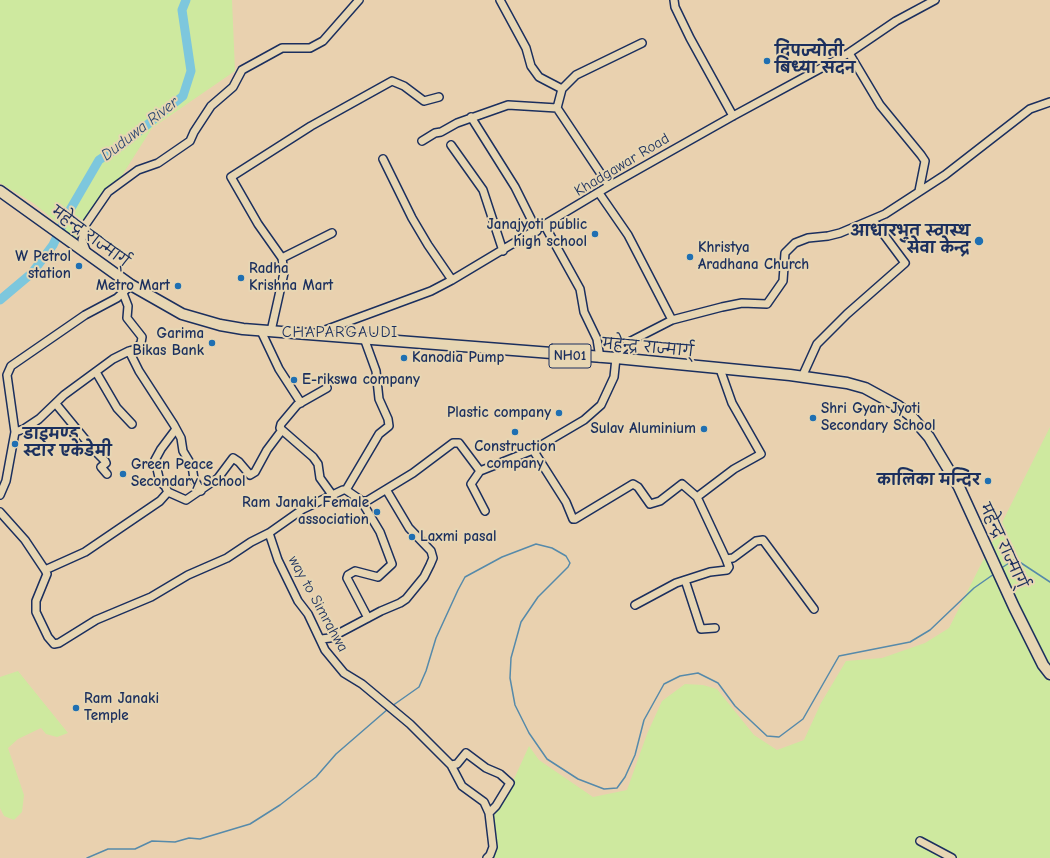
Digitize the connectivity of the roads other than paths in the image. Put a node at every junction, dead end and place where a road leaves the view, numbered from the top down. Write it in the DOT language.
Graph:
graph roads {
  1 [pos="359,0"];
  2 [pos="500,0"];
  3 [pos="674,0"];
  4 [pos="935,0"];
  5 [pos="642,43"];
  6 [pos="849,53"];
  7 [pos="562,89"];
  8 [pos="439,97"];
  9 [pos="1050,102"];
  10 [pos="557,108"];
  11 [pos="733,116"];
  12 [pos="471,117"];
  13 [pos="422,141"];
  14 [pos="451,145"];
  15 [pos="383,159"];
  16 [pos="609,186"];
  17 [pos="0,191"];
  18 [pos="919,192"];
  19 [pos="599,193"];
  20 [pos="873,220"];
  21 [pos="545,226"];
  22 [pos="537,231"];
  23 [pos="332,233"];
  24 [pos="503,251"];
  25 [pos="87,253"];
  26 [pos="282,258"];
  27 [pos="452,280"];
  28 [pos="131,285"];
  29 [pos="123,293"];
  30 [pos="672,320"];
  31 [pos="266,331"];
  32 [pos="314,334"];
  33 [pos="364,338"];
  34 [pos="129,350"];
  35 [pos="600,358"];
  36 [pos="616,358"];
  37 [pos="720,369"];
  38 [pos="96,372"];
  39 [pos="802,377"];
  40 [pos="327,388"];
  41 [pos="301,403"];
  42 [pos="56,404"];
  43 [pos="132,424"];
  44 [pos="176,429"];
  45 [pos="282,430"];
  46 [pos="15,432"];
  47 [pos="533,450"];
  48 [pos="480,471"];
  49 [pos="108,474"];
  50 [pos="346,490"];
  51 [pos="387,490"];
  52 [pos="201,491"];
  53 [pos="168,492"];
  54 [pos="0,495"];
  55 [pos="333,496"];
  56 [pos="697,497"];
  57 [pos="364,501"];
  58 [pos="485,511"];
  59 [pos="0,512"];
  60 [pos="269,534"];
  61 [pos="726,559"];
  62 [pos="45,570"];
  63 [pos="685,580"];
  64 [pos="635,605"];
  65 [pos="814,609"];
  66 [pos="368,618"];
  67 [pos="715,628"];
  68 [pos="321,639"];
  69 [pos="1049,672"];
  70 [pos="451,764"];
  71 [pos="489,813"];
  72 [pos="920,841"];
  73 [pos="487,858"];
  74 [pos="952,858"];
  1 -- 25 [label="street"];
  2 -- 7 [label="street"];
  3 -- 11 [label="street"];
  4 -- 6 [label="street, Khadgawar Road"];
  5 -- 7 [label="street"];
  6 -- 11 [label="street, Khadgawar Road"];
  6 -- 18 [label="street"];
  7 -- 10 [label="street"];
  8 -- 26 [label="street"];
  9 -- 18 [label="street"];
  10 -- 12 [label="street"];
  10 -- 16 [label="street"];
  11 -- 16 [label="street, Khadgawar Road"];
  12 -- 13 [label="street"];
  12 -- 22 [label="street"];
  14 -- 24 [label="street"];
  15 -- 27 [label="street"];
  16 -- 19 [label="street, Khadgawar Road"];
  17 -- 25 [label="highway, महेन्द्र राज्मार्ग् / NH01"];
  18 -- 20 [label="street"];
  19 -- 21 [label="street, Khadgawar Road"];
  19 -- 30 [label="street"];
  20 -- 30 [label="street"];
  20 -- 39 [label="street"];
  21 -- 22 [label="street, Khadgawar Road"];
  21 -- 35 [label="street"];
  22 -- 24 [label="street, Khadgawar Road"];
  23 -- 26 [label="street"];
  24 -- 27 [label="street, Khadgawar Road"];
  25 -- 28 [label="highway, महेन्द्र राज्मार्ग् / NH01"];
  26 -- 31 [label="street"];
  27 -- 32 [label="street, Khadgawar Road"];
  28 -- 29 [label="street"];
  28 -- 31 [label="highway, महेन्द्र राज्मार्ग् / NH01"];
  29 -- 34 [label="street"];
  29 -- 46 [label="street"];
  30 -- 36 [label="street"];
  31 -- 32 [label="highway, महेन्द्र राज्मार्ग् / NH01"];
  31 -- 41 [label="street"];
  32 -- 33 [label="highway, महेन्द्र राज्मार्ग् / NH01"];
  33 -- 35 [label="highway, महेन्द्र राज्मार्ग् / NH01"];
  33 -- 50 [label="street"];
  34 -- 38 [label="street"];
  34 -- 44 [label="street"];
  35 -- 36 [label="highway, महेन्द्र राज्मार्ग् / NH01"];
  36 -- 37 [label="highway, महेन्द्र राज्मार्ग् / NH01"];
  36 -- 47 [label="street"];
  37 -- 39 [label="highway, महेन्द्र राज्मार्ग् / NH01"];
  37 -- 56 [label="street"];
  38 -- 42 [label="street"];
  38 -- 43 [label="street"];
  39 -- 69 [label="highway, महेन्द्र राज्मार्ग् / NH01"];
  40 -- 41 [label="street"];
  41 -- 45 [label="street"];
  42 -- 46 [label="street"];
  42 -- 49 [label="street"];
  44 -- 52 [label="street"];
  44 -- 53 [label="street"];
  45 -- 52 [label="street"];
  45 -- 55 [label="street"];
  46 -- 54 [label="street"];
  47 -- 48 [label="street"];
  47 -- 56 [label="street"];
  48 -- 51 [label="street"];
  48 -- 58 [label="street"];
  50 -- 55 [label="street"];
  50 -- 57 [label="street"];
  51 -- 57 [label="street"];
  51 -- 66 [label="street"];
  52 -- 53 [label="street"];
  53 -- 62 [label="street"];
  55 -- 60 [label="street"];
  56 -- 61 [label="street"];
  57 -- 66 [label="street"];
  59 -- 62 [label="street"];
  60 -- 62 [label="street"];
  60 -- 68 [label="street, way to Simrahwa"];
  61 -- 63 [label="street"];
  61 -- 65 [label="street"];
  63 -- 64 [label="street"];
  63 -- 67 [label="street"];
  66 -- 68 [label="street"];
  68 -- 70 [label="street, way to Simrahwa"];
  70 -- 71 [label="street, way to Simrahwa"];
  70 -- 71 [label="street"];
  71 -- 73 [label="street"];
  72 -- 74 [label="street"];
}
